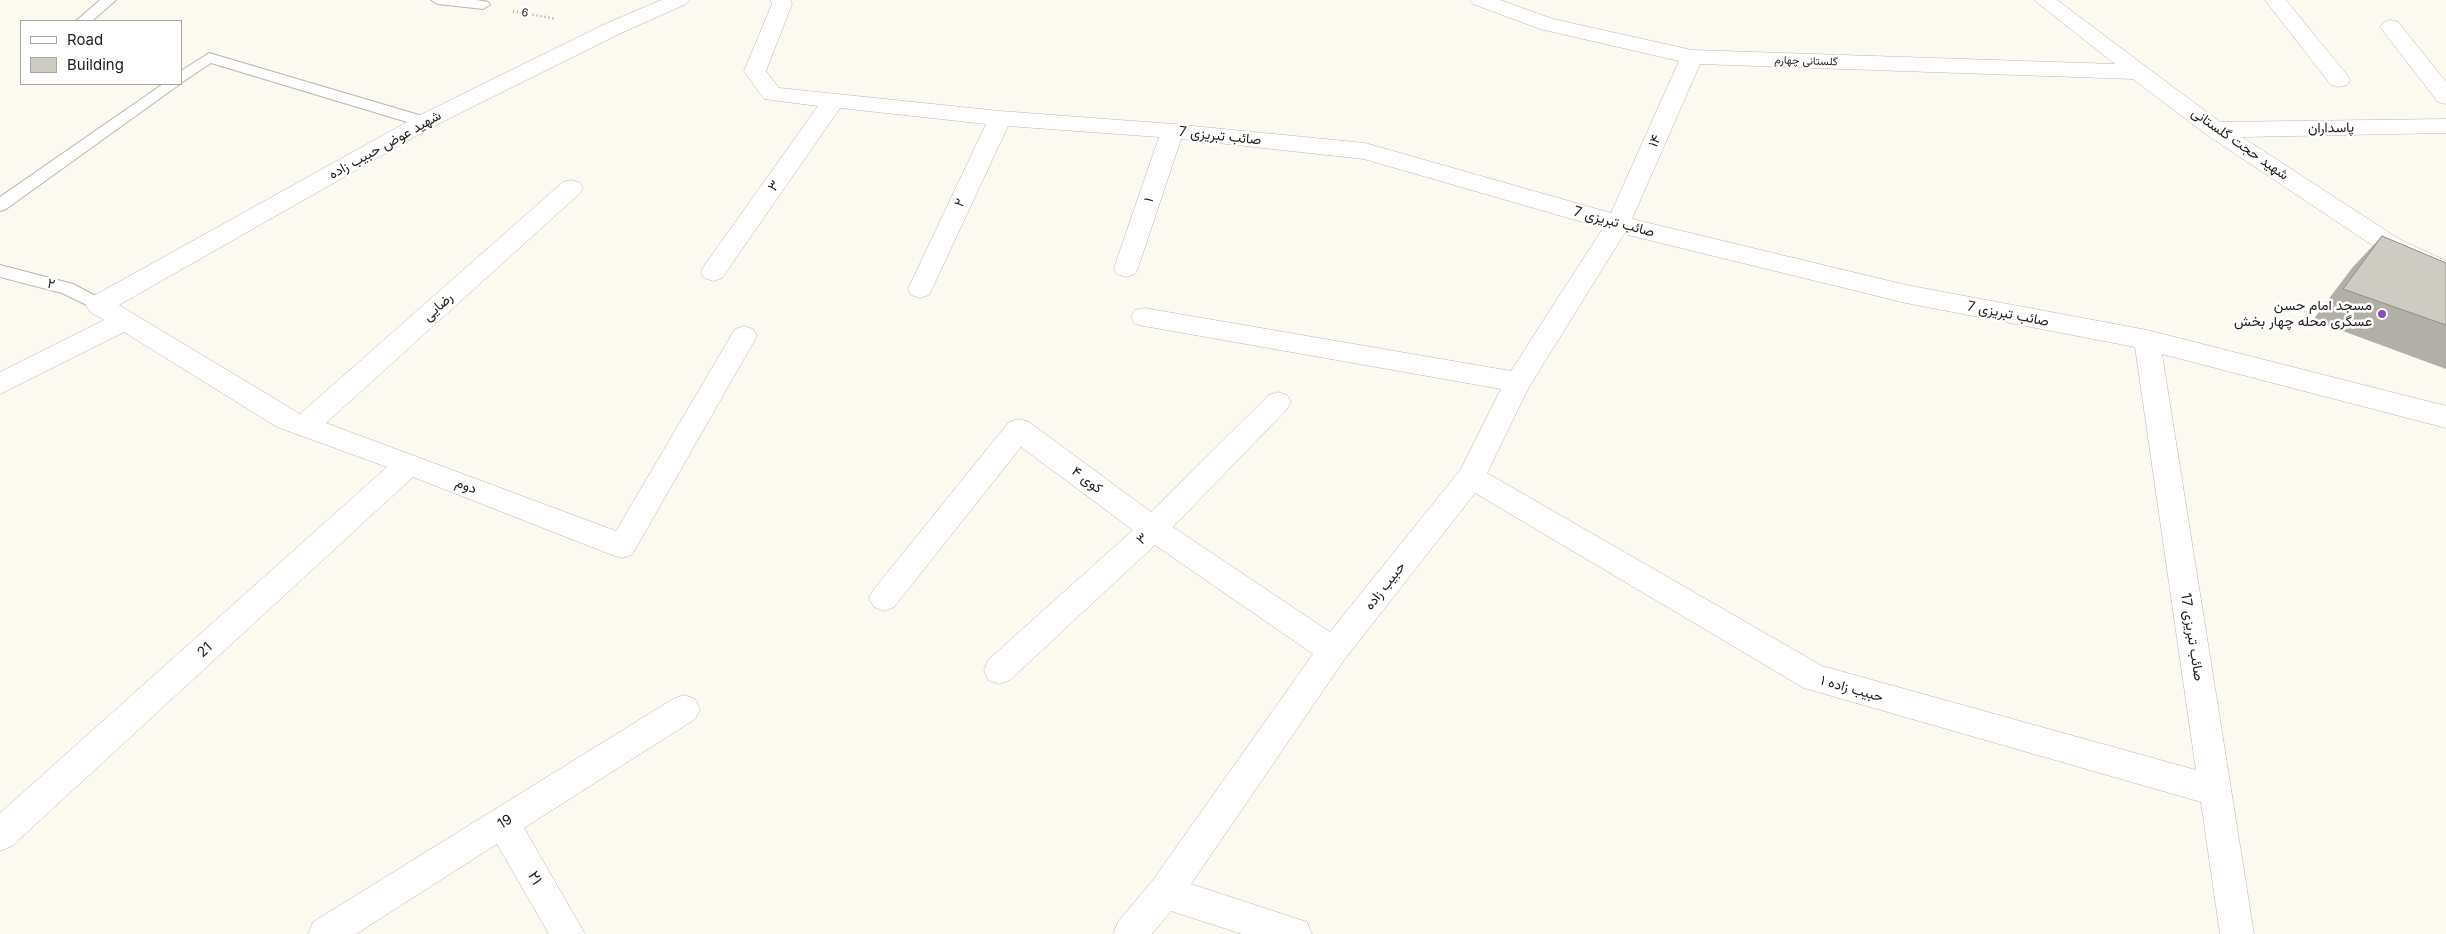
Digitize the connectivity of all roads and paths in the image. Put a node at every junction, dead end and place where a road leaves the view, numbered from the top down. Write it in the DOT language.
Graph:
graph roads {
  1 [pos="109,0"];
  2 [pos="438,0"];
  3 [pos="679,0"];
  4 [pos="780,0"];
  5 [pos="1480,0"];
  6 [pos="2044,0"];
  7 [pos="2275,0"];
  8 [pos="483,6"];
  9 [pos="84,20"];
  10 [pos="2390,27"];
  11 [pos="612,29"];
  12 [pos="1692,57"];
  13 [pos="2140,72"];
  14 [pos="182,77"];
  15 [pos="2339,80"];
  16 [pos="171,85"];
  17 [pos="2446,97"];
  18 [pos="834,100"];
  19 [pos="1000,118"];
  20 [pos="424,122"];
  21 [pos="2446,126"];
  22 [pos="2216,130"];
  23 [pos="1172,131"];
  24 [pos="571,188"];
  25 [pos="0,205"];
  26 [pos="1618,224"];
  27 [pos="1126,268"];
  28 [pos="0,271"];
  29 [pos="2446,271"];
  30 [pos="713,272"];
  31 [pos="920,289"];
  32 [pos="99,305"];
  33 [pos="1144,317"];
  34 [pos="124,321"];
  35 [pos="744,336"];
  36 [pos="2147,340"];
  37 [pos="1518,382"];
  38 [pos="0,384"];
  39 [pos="1278,402"];
  40 [pos="2446,416"];
  41 [pos="304,426"];
  42 [pos="409,464"];
  43 [pos="1471,477"];
  44 [pos="1153,529"];
  45 [pos="884,598"];
  46 [pos="1333,651"];
  47 [pos="999,670"];
  48 [pos="684,709"];
  49 [pos="2216,791"];
  50 [pos="503,823"];
  51 [pos="0,836"];
  52 [pos="1165,892"];
  53 [pos="325,934"];
  54 [pos="568,934"];
  55 [pos="1130,934"];
  56 [pos="1295,934"];
  57 [pos="2237,934"];
  1 -- 9 [label="lane"];
  2 -- 8 [label="lane"];
  3 -- 11 [label="street, شهید عوض حبیب زاده"];
  4 -- 18 [label="street, صائب تبریزی 7"];
  5 -- 12 [label="street, گلستانی چهارم"];
  6 -- 13 [label="street, شهید حجت گلستانی"];
  7 -- 15 [label="street"];
  8 -- 11 [label="path, 6"];
  10 -- 17 [label="street"];
  11 -- 20 [label="street, شهید عوض حبیب زاده"];
  12 -- 13 [label="street, گلستانی چهارم"];
  12 -- 26 [label="street, ۱۴"];
  13 -- 22 [label="street, شهید حجت گلستانی"];
  14 -- 20 [label="lane"];
  16 -- 25 [label="lane"];
  18 -- 19 [label="street, صائب تبریزی 7"];
  18 -- 30 [label="street, ۳"];
  19 -- 23 [label="street, صائب تبریزی 7"];
  19 -- 31 [label="street, ۲"];
  20 -- 32 [label="street, شهید عوض حبیب زاده"];
  21 -- 22 [label="street, پاسداران"];
  22 -- 29 [label="street, شهید حجت گلستانی"];
  23 -- 26 [label="street, صائب تبریزی 7"];
  23 -- 27 [label="street, ۱"];
  24 -- 41 [label="street, رضایی"];
  26 -- 36 [label="street, صائب تبریزی 7"];
  26 -- 37 [label="street, حبیب زاده"];
  28 -- 32 [label="lane, ۲"];
  32 -- 34 [label="street, دوم"];
  33 -- 37 [label="street"];
  34 -- 38 [label="street"];
  34 -- 41 [label="street, دوم"];
  35 -- 42 [label="street, دوم"];
  36 -- 40 [label="street, صائب تبریزی 7"];
  36 -- 49 [label="street, صائب تبریزی 17"];
  37 -- 43 [label="street, حبیب زاده"];
  39 -- 44 [label="street, ۳"];
  41 -- 42 [label="street, دوم"];
  42 -- 51 [label="street, 21"];
  43 -- 46 [label="street, حبیب زاده"];
  43 -- 49 [label="street, حبیب زاده ۱"];
  44 -- 45 [label="street, کوی ۴"];
  44 -- 46 [label="street, کوی ۴"];
  44 -- 47 [label="street, ۳"];
  46 -- 52 [label="street, حبیب زاده"];
  48 -- 50 [label="street, 19"];
  49 -- 57 [label="street, صائب تبریزی 17"];
  50 -- 53 [label="street, 19"];
  50 -- 54 [label="street, ۲۱"];
  52 -- 55 [label="street, حبیب زاده"];
  52 -- 56 [label="street"];
}
